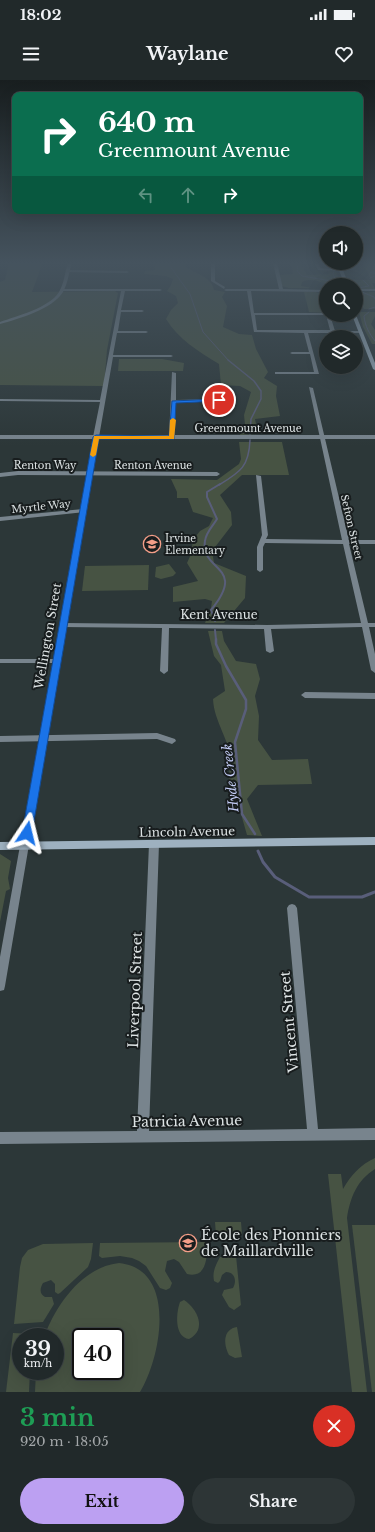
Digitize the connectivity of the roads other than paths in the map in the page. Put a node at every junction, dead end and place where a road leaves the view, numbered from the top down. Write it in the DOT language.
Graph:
graph roads {
  1 [pos="118,323"];
  2 [pos="254,323"];
  3 [pos="116,332"];
  4 [pos="146,332"];
  5 [pos="306,332"];
  6 [pos="319,332"];
  7 [pos="363,341"];
  8 [pos="292,353"];
  9 [pos="312,353"];
  10 [pos="111,356"];
  11 [pos="171,356"];
  12 [pos="375,369"];
  13 [pos="174,373"];
  14 [pos="277,373"];
  15 [pos="311,388"];
  16 [pos="0,400"];
  17 [pos="219,400"];
  18 [pos="103,401"];
  19 [pos="174,402"];
  20 [pos="0,436"];
  21 [pos="96,437"];
  22 [pos="172,437"];
  23 [pos="322,437"];
  24 [pos="375,437"];
  25 [pos="90,474"];
  26 [pos="217,474"];
  27 [pos="0,475"];
  28 [pos="258,476"];
  29 [pos="83,511"];
  30 [pos="0,519"];
  31 [pos="263,541"];
  32 [pos="345,542"];
  33 [pos="375,542"];
  34 [pos="260,570"];
  35 [pos="63,625"];
  36 [pos="365,625"];
  37 [pos="375,625"];
  38 [pos="166,626"];
  39 [pos="267,627"];
  40 [pos="270,651"];
  41 [pos="0,661"];
  42 [pos="57,661"];
  43 [pos="375,670"];
  44 [pos="164,671"];
  45 [pos="305,695"];
  46 [pos="375,696"];
  47 [pos="44,738"];
  48 [pos="0,739"];
  49 [pos="172,741"];
  50 [pos="375,841"];
  51 [pos="154,844"];
  52 [pos="0,846"];
  53 [pos="24,846"];
  54 [pos="292,908"];
  55 [pos="0,986"];
  56 [pos="313,1134"];
  57 [pos="375,1134"];
  58 [pos="143,1136"];
  59 [pos="0,1138"];
  1 -- 3 [label="street, Wellington Street"];
  2 -- 5 [label="street"];
  3 -- 4 [label="street"];
  3 -- 10 [label="street, Wellington Street"];
  5 -- 6 [label="street"];
  5 -- 9 [label="street"];
  7 -- 12 [label="main road"];
  8 -- 9 [label="street"];
  9 -- 14 [label="street"];
  10 -- 11 [label="street"];
  10 -- 18 [label="street, Wellington Street"];
  13 -- 19 [label="street"];
  15 -- 23 [label="street, Sefton Street"];
  16 -- 18 [label="street"];
  17 -- 19 [label="street"];
  18 -- 21 [label="street, Wellington Street"];
  19 -- 22 [label="street"];
  20 -- 21 [label="street, Greenmount Avenue"];
  21 -- 22 [label="street, Greenmount Avenue"];
  21 -- 25 [label="street, Wellington Street"];
  22 -- 23 [label="street, Greenmount Avenue"];
  23 -- 24 [label="street, Greenmount Avenue"];
  23 -- 32 [label="street, Sefton Street"];
  25 -- 26 [label="street, Renton Avenue"];
  25 -- 27 [label="street, Renton Way"];
  25 -- 29 [label="street, Wellington Street"];
  28 -- 31 [label="street"];
  29 -- 30 [label="street, Myrtle Way"];
  29 -- 35 [label="street, Wellington Street"];
  31 -- 32 [label="street"];
  31 -- 34 [label="street"];
  32 -- 33 [label="street"];
  32 -- 36 [label="street, Sefton Street"];
  35 -- 38 [label="street, Kent Avenue"];
  35 -- 42 [label="street, Wellington Street"];
  36 -- 37 [label="street, Kent Avenue"];
  36 -- 39 [label="street, Kent Avenue"];
  36 -- 43 [label="street, Sefton Street"];
  38 -- 39 [label="street, Kent Avenue"];
  38 -- 44 [label="street"];
  39 -- 40 [label="street"];
  41 -- 42 [label="street"];
  42 -- 47 [label="street, Wellington Street"];
  45 -- 46 [label="street"];
  47 -- 48 [label="street"];
  47 -- 49 [label="street"];
  47 -- 53 [label="street, Wellington Street"];
  50 -- 51 [label="main road, Lincoln Avenue"];
  51 -- 53 [label="main road, Lincoln Avenue"];
  51 -- 58 [label="street, Liverpool Street"];
  52 -- 53 [label="main road, Lincoln Avenue"];
  53 -- 55 [label="street, Wellington Street"];
  54 -- 56 [label="street, Vincent Street"];
  56 -- 57 [label="street, Patricia Avenue"];
  56 -- 58 [label="street, Patricia Avenue"];
  58 -- 59 [label="street, Patricia Avenue"];
}
